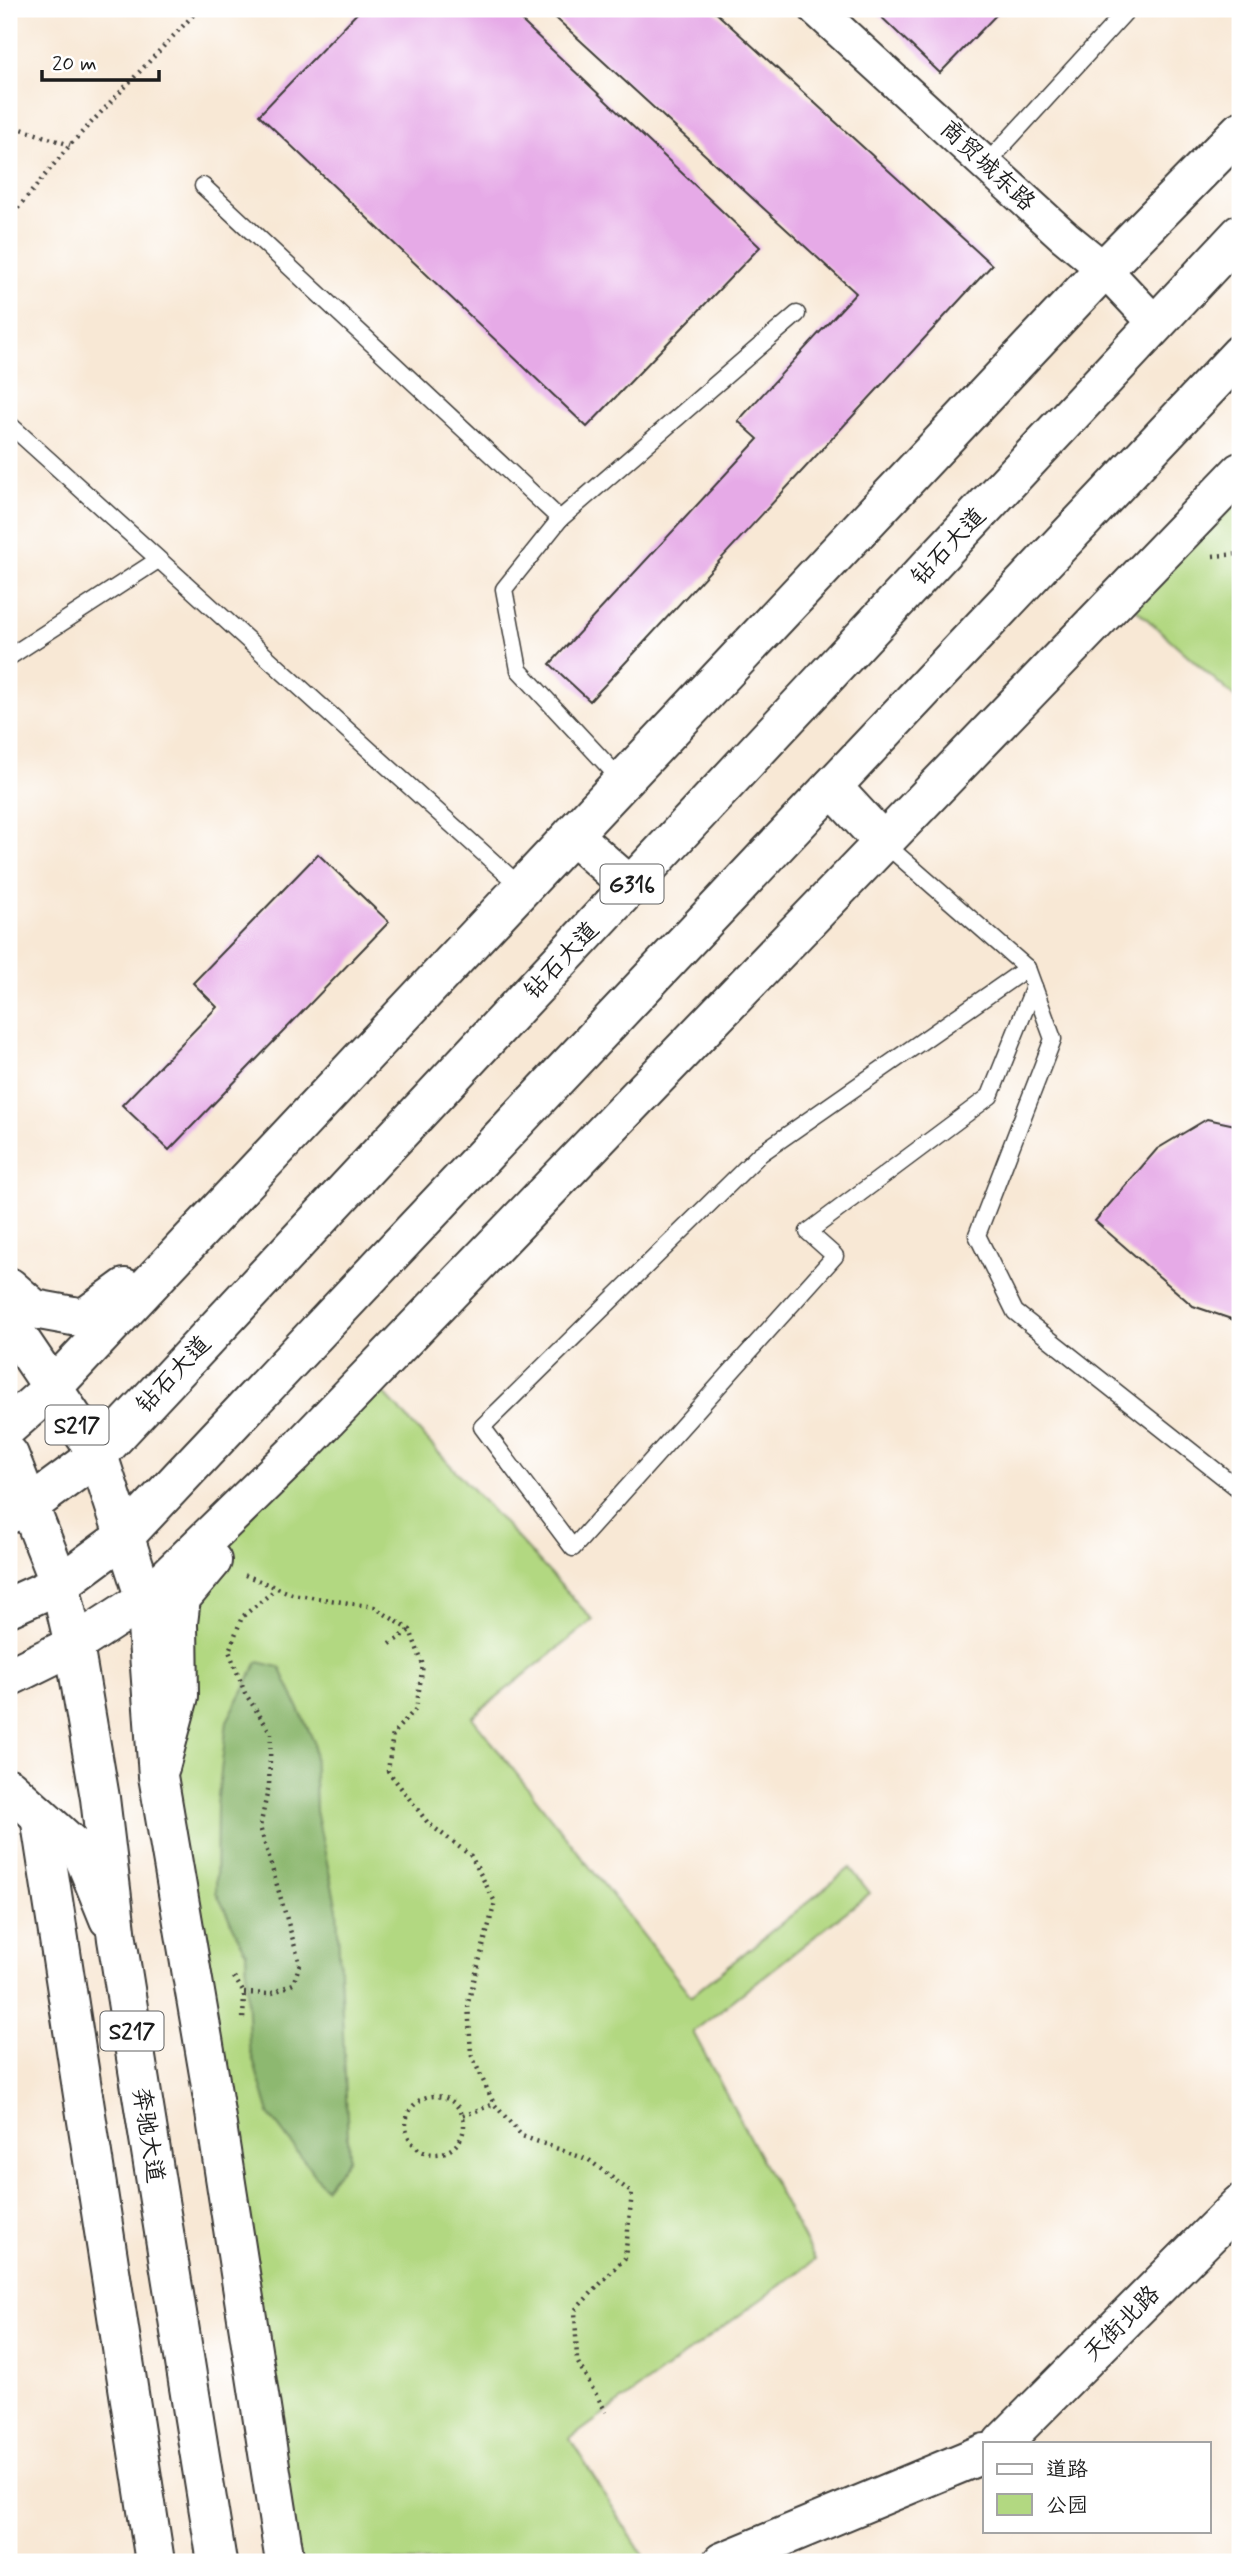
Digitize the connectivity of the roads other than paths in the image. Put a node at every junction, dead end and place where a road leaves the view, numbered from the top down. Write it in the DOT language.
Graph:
graph roads {
  1 [pos="816,9"];
  2 [pos="1128,9"];
  3 [pos="1240,131"];
  4 [pos="987,163"];
  5 [pos="203,186"];
  6 [pos="1240,234"];
  7 [pos="1104,269"];
  8 [pos="797,314"];
  9 [pos="1156,324"];
  10 [pos="1240,354"];
  11 [pos="9,424"];
  12 [pos="1240,472"];
  13 [pos="560,519"];
  14 [pos="158,560"];
  15 [pos="9,657"];
  16 [pos="622,781"];
  17 [pos="832,787"];
  18 [pos="572,835"];
  19 [pos="884,842"];
  20 [pos="630,886"];
  21 [pos="522,888"];
  22 [pos="1027,968"];
  23 [pos="1034,987"];
  24 [pos="186,1244"];
  25 [pos="9,1287"];
  26 [pos="9,1323"];
  27 [pos="52,1388"];
  28 [pos="9,1426"];
  29 [pos="294,1454"];
  30 [pos="9,1455"];
  31 [pos="98,1455"];
  32 [pos="1240,1490"];
  33 [pos="19,1509"];
  34 [pos="125,1536"];
  35 [pos="61,1584"];
  36 [pos="145,1599"];
  37 [pos="9,1607"];
  38 [pos="74,1645"];
  39 [pos="9,1677"];
  40 [pos="158,1776"];
  41 [pos="9,1788"];
  42 [pos="40,1816"];
  43 [pos="117,1939"];
  44 [pos="1240,2204"];
  45 [pos="1003,2442"];
  46 [pos="983,2454"];
  47 [pos="155,2562"];
  48 [pos="217,2562"];
  49 [pos="285,2562"];
  50 [pos="722,2562"];
  1 -- 4 [label="street, 商贸城东路"];
  2 -- 4 [label="lane"];
  3 -- 7 [label="main road"];
  4 -- 7 [label="street, 商贸城东路"];
  5 -- 13 [label="lane"];
  6 -- 9 [label="main road, 钻石大道 / G316"];
  7 -- 9 [label="street, 商贸城东路"];
  7 -- 16 [label="main road"];
  8 -- 13 [label="lane"];
  9 -- 20 [label="main road, 钻石大道 / G316"];
  10 -- 17 [label="main road"];
  11 -- 14 [label="lane"];
  12 -- 19 [label="main road"];
  13 -- 16 [label="lane"];
  14 -- 15 [label="lane"];
  14 -- 21 [label="lane"];
  16 -- 18 [label="main road"];
  17 -- 19 [label="main road"];
  17 -- 34 [label="main road"];
  18 -- 20 [label="main road"];
  18 -- 21 [label="main road"];
  19 -- 22 [label="lane"];
  19 -- 29 [label="main road"];
  20 -- 31 [label="main road, 钻石大道 / G316"];
  21 -- 24 [label="main road"];
  22 -- 23 [label="lane"];
  22 -- 23 [label="lane"];
  23 -- 32 [label="lane"];
  24 -- 25 [label="main road"];
  24 -- 27 [label="main road"];
  26 -- 27 [label="main road, S217"];
  27 -- 28 [label="main road"];
  27 -- 31 [label="main road, S217"];
  29 -- 36 [label="main road"];
  29 -- 40 [label="main road"];
  30 -- 33 [label="main road, S217"];
  31 -- 33 [label="main road, 钻石大道 / G316"];
  31 -- 34 [label="main road, S217"];
  33 -- 35 [label="main road, 奔驰大道 / S217"];
  34 -- 35 [label="main road"];
  34 -- 36 [label="main road, S217"];
  35 -- 37 [label="main road"];
  35 -- 38 [label="main road, 奔驰大道 / S217"];
  36 -- 38 [label="main road"];
  36 -- 40 [label="main road, S217"];
  38 -- 39 [label="main road"];
  38 -- 43 [label="main road, 奔驰大道 / S217"];
  40 -- 49 [label="main road, S217"];
  41 -- 42 [label="main road"];
  42 -- 43 [label="main road"];
  42 -- 47 [label="main road"];
  43 -- 48 [label="main road, 奔驰大道 / S217"];
  44 -- 45 [label="main road, 天街北路"];
  46 -- 50 [label="main road"];
}
